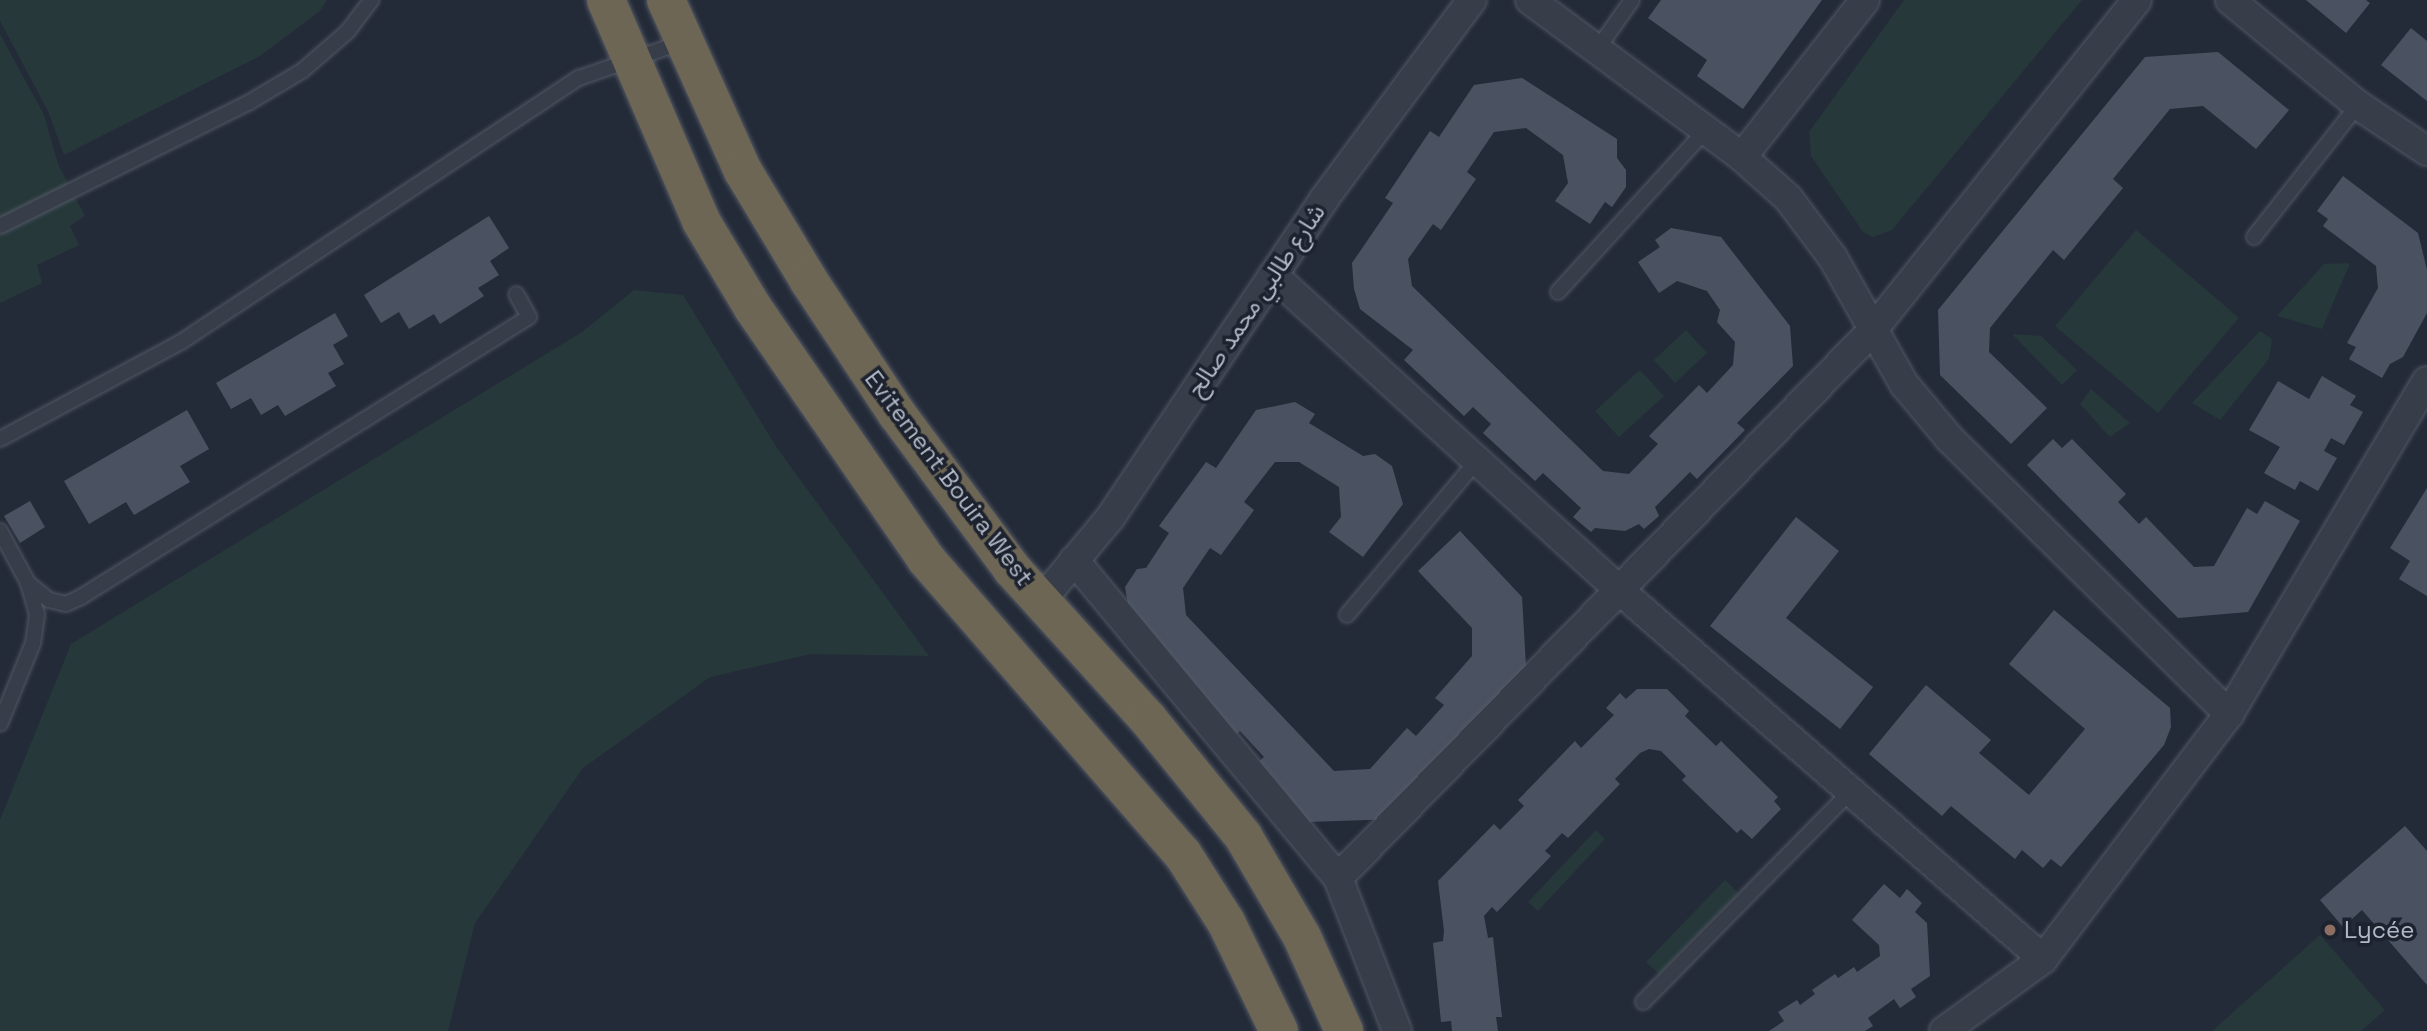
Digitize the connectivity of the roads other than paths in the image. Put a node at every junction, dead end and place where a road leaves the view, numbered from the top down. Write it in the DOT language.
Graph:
graph roads {
  1 [pos="371,0"];
  2 [pos="606,0"];
  3 [pos="667,0"];
  4 [pos="1472,0"];
  5 [pos="1530,0"];
  6 [pos="1632,0"];
  7 [pos="1865,0"];
  8 [pos="2137,0"];
  9 [pos="2230,0"];
  10 [pos="684,41"];
  11 [pos="1596,51"];
  12 [pos="632,63"];
  13 [pos="2358,105"];
  14 [pos="1705,131"];
  15 [pos="2427,151"];
  16 [pos="1742,157"];
  17 [pos="0,226"];
  18 [pos="2254,237"];
  19 [pos="1273,275"];
  20 [pos="1558,292"];
  21 [pos="516,294"];
  22 [pos="1871,332"];
  23 [pos="2427,381"];
  24 [pos="0,439"];
  25 [pos="1476,462"];
  26 [pos="0,531"];
  27 [pos="1074,560"];
  28 [pos="28,583"];
  29 [pos="1617,588"];
  30 [pos="1041,601"];
  31 [pos="1348,615"];
  32 [pos="2229,714"];
  33 [pos="0,724"];
  34 [pos="1849,793"];
  35 [pos="1338,878"];
  36 [pos="2043,959"];
  37 [pos="1643,1002"];
  38 [pos="1279,1031"];
  39 [pos="1343,1031"];
  40 [pos="1397,1031"];
  41 [pos="1944,1031"];
  1 -- 17 [label="lane"];
  2 -- 12 [label="highway"];
  3 -- 10 [label="highway, Evitement Bouira West"];
  4 -- 19 [label="street, شارع طالبي محمد صالح"];
  5 -- 11 [label="street"];
  6 -- 11 [label="lane"];
  7 -- 16 [label="street"];
  8 -- 22 [label="street"];
  9 -- 13 [label="street"];
  10 -- 12 [label="lane"];
  10 -- 30 [label="highway, Evitement Bouira West"];
  11 -- 14 [label="street"];
  12 -- 24 [label="lane"];
  12 -- 38 [label="highway"];
  13 -- 15 [label="street"];
  13 -- 18 [label="lane"];
  14 -- 16 [label="street"];
  14 -- 20 [label="lane"];
  16 -- 22 [label="street"];
  19 -- 25 [label="street"];
  19 -- 27 [label="street, شارع طالبي محمد صالح"];
  21 -- 28 [label="lane"];
  22 -- 29 [label="street"];
  22 -- 32 [label="street"];
  23 -- 32 [label="street"];
  25 -- 29 [label="street"];
  25 -- 31 [label="lane"];
  26 -- 28 [label="lane"];
  27 -- 30 [label="street, شارع طالبي محمد صالح"];
  27 -- 35 [label="street"];
  28 -- 33 [label="lane"];
  29 -- 34 [label="street"];
  29 -- 35 [label="street"];
  30 -- 39 [label="highway, Evitement Bouira West"];
  32 -- 36 [label="street"];
  34 -- 36 [label="street"];
  34 -- 37 [label="lane"];
  35 -- 40 [label="street"];
  36 -- 41 [label="street"];
}
